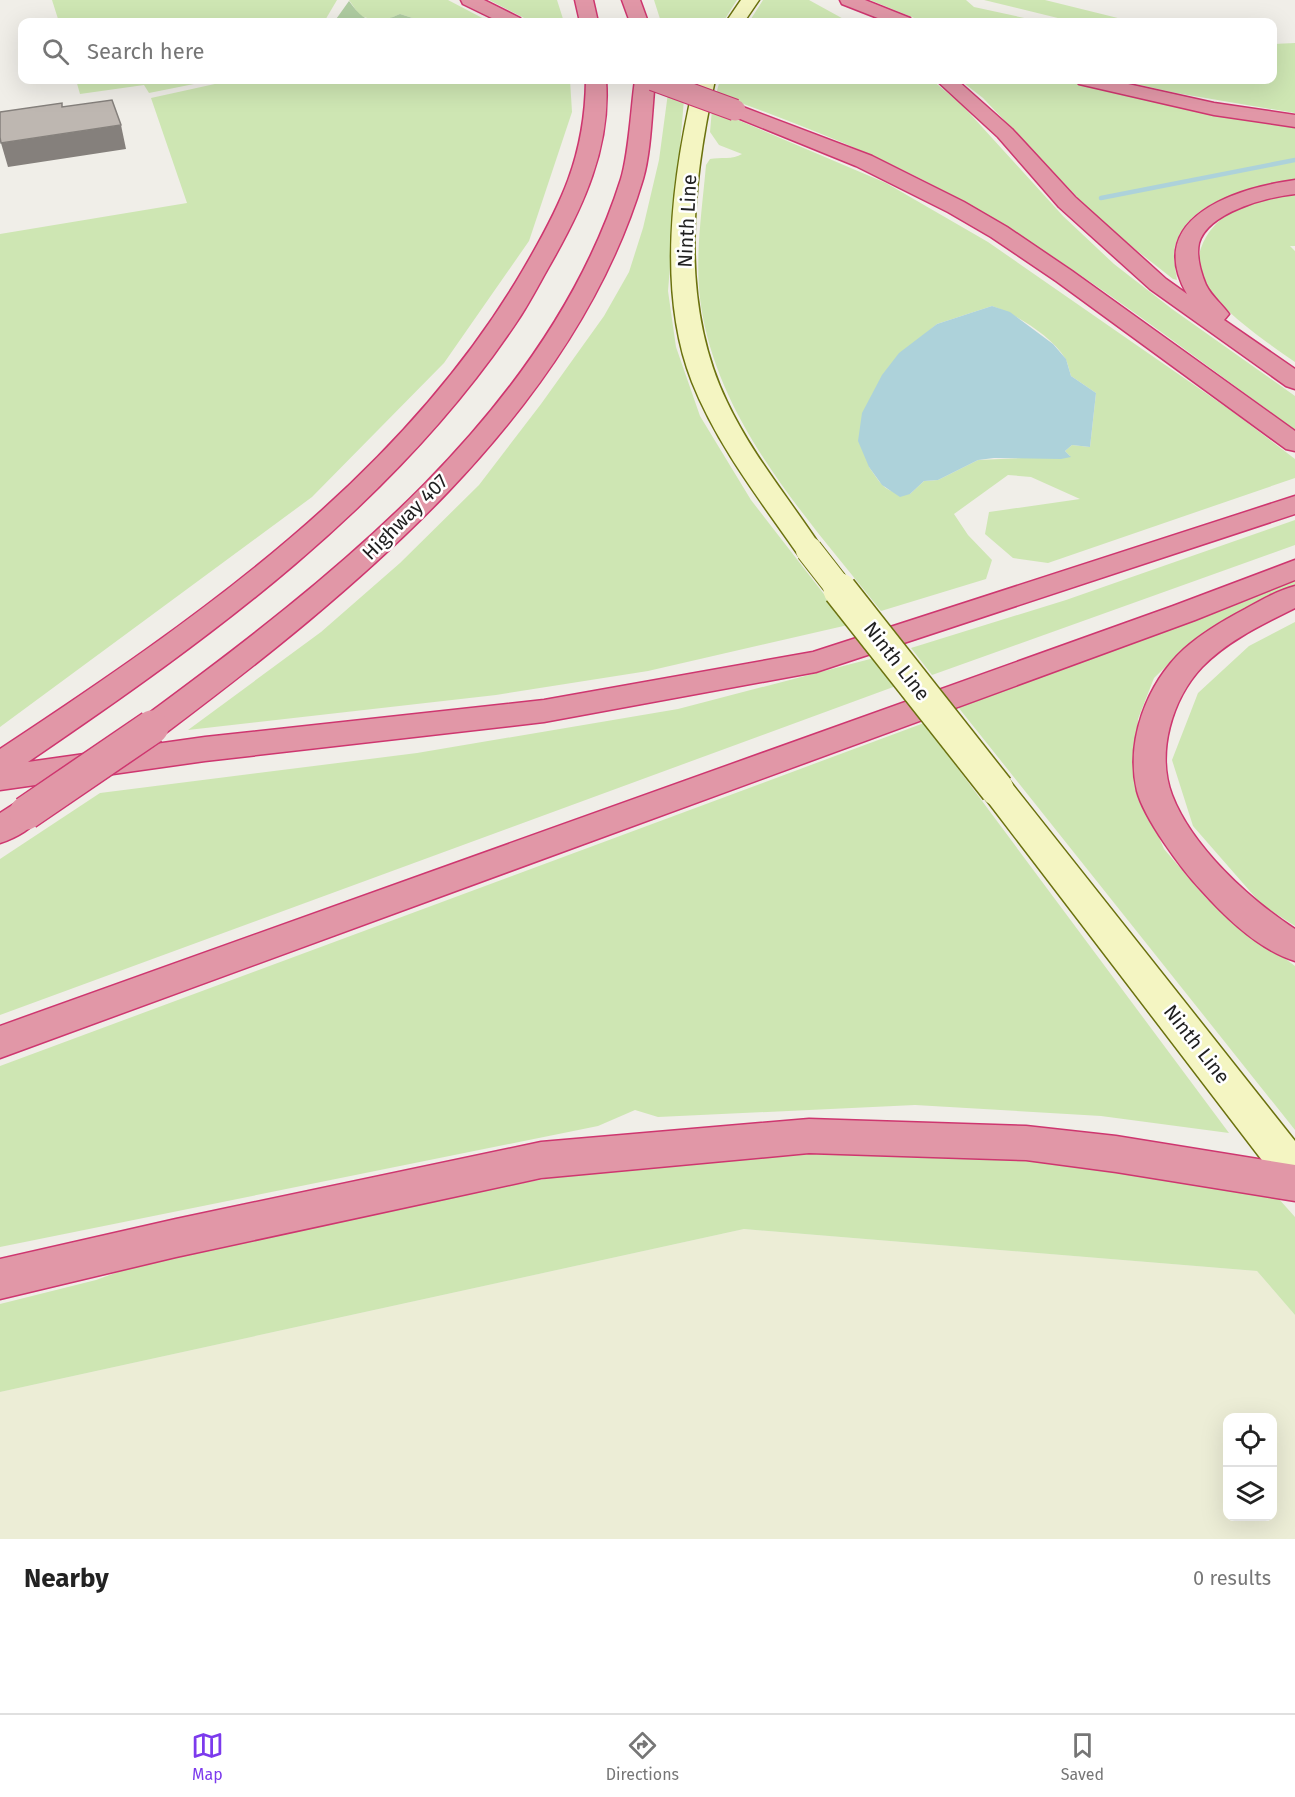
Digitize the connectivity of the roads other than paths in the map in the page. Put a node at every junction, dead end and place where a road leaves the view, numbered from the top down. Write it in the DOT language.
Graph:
graph roads {
  1 [pos="470,0"];
  2 [pos="584,0"];
  3 [pos="631,0"];
  4 [pos="749,2"];
  5 [pos="840,2"];
  6 [pos="505,18"];
  7 [pos="588,18"];
  8 [pos="638,18"];
  9 [pos="738,18"];
  10 [pos="859,18"];
  11 [pos="890,18"];
  12 [pos="596,84"];
  13 [pos="645,84"];
  14 [pos="664,84"];
  15 [pos="704,84"];
  16 [pos="950,84"];
  17 [pos="1104,84"];
  18 [pos="1295,122"];
  19 [pos="1295,188"];
  20 [pos="1295,380"];
  21 [pos="1295,443"];
  22 [pos="1291,506"];
  23 [pos="1295,569"];
  24 [pos="1295,596"];
  25 [pos="0,765"];
  26 [pos="0,778"];
  27 [pos="13,821"];
  28 [pos="1295,947"];
  29 [pos="0,1042"];
  30 [pos="1295,1172"];
  31 [pos="1295,1183"];
  32 [pos="0,1279"];
  1 -- 6 [label="highway"];
  2 -- 7 [label="highway"];
  3 -- 8 [label="highway"];
  4 -- 9 [label="main road"];
  5 -- 10 [label="highway"];
  5 -- 11 [label="highway"];
  12 -- 25 [label="highway"];
  13 -- 27 [label="highway, Highway 407, bridge"];
  14 -- 21 [label="highway, bridge"];
  15 -- 30 [label="main road, Ninth Line, bridge"];
  16 -- 20 [label="highway"];
  17 -- 18 [label="highway"];
  19 -- 20 [label="highway"];
  22 -- 26 [label="highway"];
  23 -- 29 [label="highway"];
  24 -- 28 [label="highway"];
  31 -- 32 [label="highway"];
}
